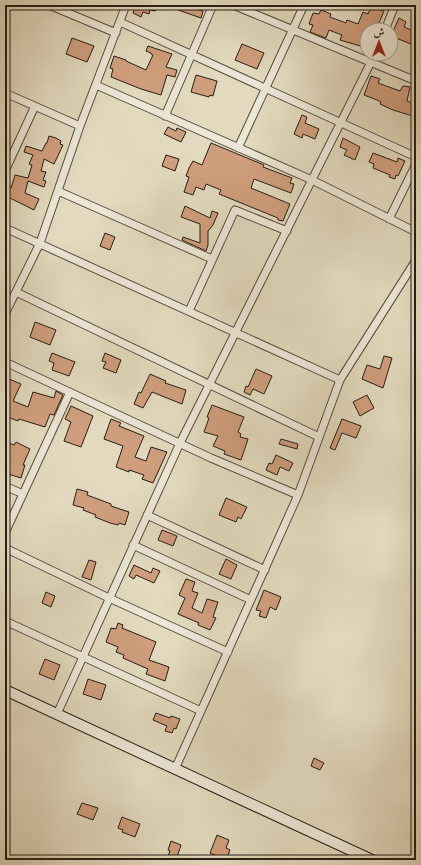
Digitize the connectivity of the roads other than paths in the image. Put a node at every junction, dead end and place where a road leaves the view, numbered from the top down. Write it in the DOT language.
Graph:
graph roads {
  1 [pos="49,5"];
  2 [pos="126,5"];
  3 [pos="213,5"];
  4 [pos="233,5"];
  5 [pos="304,5"];
  6 [pos="395,5"];
  7 [pos="411,5"];
  8 [pos="416,7"];
  9 [pos="120,22"];
  10 [pos="388,22"];
  11 [pos="293,30"];
  12 [pos="116,34"];
  13 [pos="192,55"];
  14 [pos="371,63"];
  15 [pos="416,81"];
  16 [pos="96,85"];
  17 [pos="266,89"];
  18 [pos="5,93"];
  19 [pos="34,106"];
  20 [pos="165,116"];
  21 [pos="341,123"];
  22 [pos="80,126"];
  23 [pos="238,148"];
  24 [pos="416,157"];
  25 [pos="416,164"];
  26 [pos="5,171"];
  27 [pos="312,180"];
  28 [pos="58,191"];
  29 [pos="389,219"];
  30 [pos="5,228"];
  31 [pos="287,231"];
  32 [pos="416,232"];
  33 [pos="40,243"];
  34 [pos="212,259"];
  35 [pos="416,260"];
  36 [pos="16,292"];
  37 [pos="188,310"];
  38 [pos="5,314"];
  39 [pos="236,332"];
  40 [pos="5,362"];
  41 [pos="340,380"];
  42 [pos="209,385"];
  43 [pos="70,392"];
  44 [pos="319,438"];
  45 [pos="180,443"];
  46 [pos="5,486"];
  47 [pos="23,494"];
  48 [pos="298,495"];
  49 [pos="147,515"];
  50 [pos="5,533"];
  51 [pos="133,545"];
  52 [pos="5,548"];
  53 [pos="265,570"];
  54 [pos="109,598"];
  55 [pos="251,600"];
  56 [pos="5,621"];
  57 [pos="228,652"];
  58 [pos="82,657"];
  59 [pos="5,690"];
  60 [pos="201,711"];
  61 [pos="57,714"];
  62 [pos="175,769"];
  63 [pos="372,860"];
  1 -- 12 [label="street"];
  2 -- 9 [label="street"];
  3 -- 13 [label="street"];
  4 -- 11 [label="street"];
  5 -- 11 [label="street"];
  6 -- 10 [label="street"];
  7 -- 8 [label="street"];
  9 -- 12 [label="street"];
  9 -- 13 [label="street"];
  11 -- 14 [label="street"];
  11 -- 17 [label="street"];
  12 -- 16 [label="street"];
  13 -- 17 [label="street"];
  13 -- 20 [label="street"];
  14 -- 15 [label="street"];
  14 -- 21 [label="street"];
  16 -- 20 [label="street"];
  16 -- 22 [label="street"];
  17 -- 21 [label="street"];
  17 -- 23 [label="street"];
  18 -- 19 [label="street"];
  19 -- 22 [label="street"];
  19 -- 26 [label="street"];
  20 -- 23 [label="street"];
  21 -- 24 [label="street"];
  21 -- 27 [label="street"];
  22 -- 28 [label="street"];
  23 -- 27 [label="street"];
  25 -- 29 [label="street"];
  27 -- 29 [label="street"];
  27 -- 31 [label="street"];
  28 -- 33 [label="street"];
  28 -- 34 [label="street"];
  29 -- 32 [label="street"];
  30 -- 33 [label="street"];
  31 -- 34 [label="street"];
  31 -- 39 [label="street"];
  33 -- 36 [label="street"];
  33 -- 37 [label="street"];
  34 -- 37 [label="street"];
  35 -- 41 [label="street"];
  36 -- 38 [label="street"];
  36 -- 42 [label="street"];
  37 -- 39 [label="street"];
  39 -- 41 [label="street"];
  39 -- 42 [label="street"];
  40 -- 43 [label="street"];
  41 -- 44 [label="street"];
  42 -- 44 [label="street"];
  42 -- 45 [label="street"];
  43 -- 45 [label="street"];
  43 -- 47 [label="street"];
  44 -- 48 [label="street"];
  45 -- 48 [label="street"];
  45 -- 49 [label="street"];
  46 -- 47 [label="street"];
  47 -- 50 [label="street"];
  48 -- 53 [label="street"];
  49 -- 51 [label="street"];
  49 -- 53 [label="street"];
  51 -- 54 [label="street"];
  51 -- 55 [label="street"];
  52 -- 54 [label="street"];
  53 -- 55 [label="street"];
  54 -- 57 [label="street"];
  54 -- 58 [label="street"];
  55 -- 57 [label="street"];
  56 -- 58 [label="street"];
  57 -- 60 [label="street"];
  58 -- 60 [label="street"];
  58 -- 61 [label="street"];
  59 -- 61 [label="main road"];
  60 -- 62 [label="street"];
  61 -- 62 [label="main road"];
  62 -- 63 [label="main road"];
}
